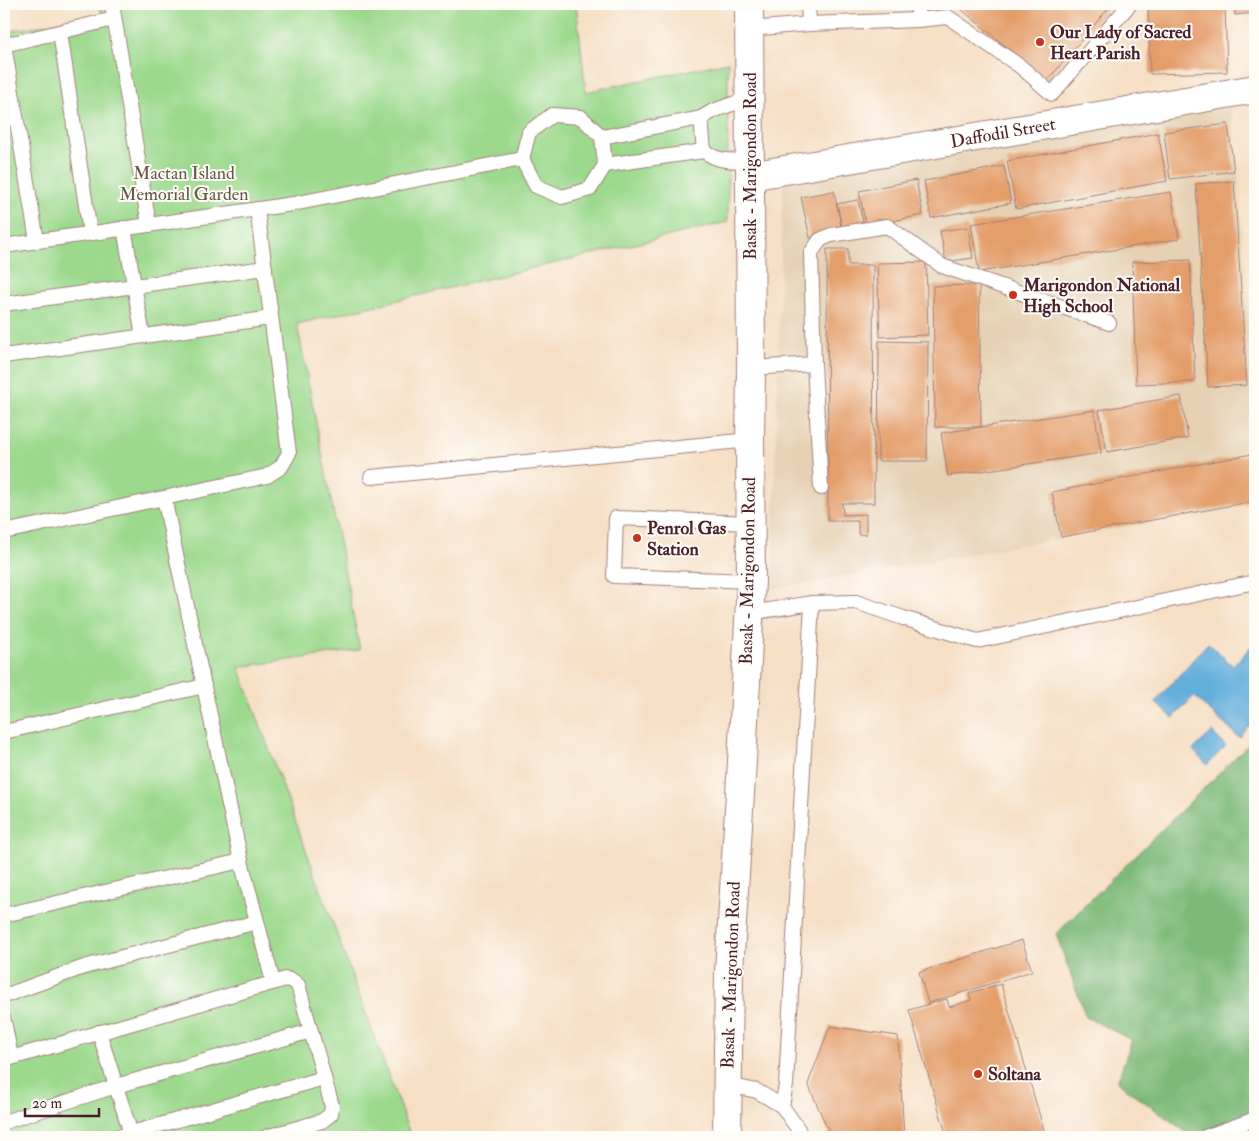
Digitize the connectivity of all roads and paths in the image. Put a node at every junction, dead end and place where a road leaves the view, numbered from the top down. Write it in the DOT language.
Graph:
graph roads {
  1 [pos="112,4"];
  2 [pos="808,4"];
  3 [pos="918,4"];
  4 [pos="1130,4"];
  5 [pos="749,17"];
  6 [pos="114,19"];
  7 [pos="918,20"];
  8 [pos="809,24"];
  9 [pos="60,32"];
  10 [pos="4,45"];
  11 [pos="1255,89"];
  12 [pos="749,98"];
  13 [pos="701,118"];
  14 [pos="602,137"];
  15 [pos="704,151"];
  16 [pos="522,159"];
  17 [pos="605,166"];
  18 [pos="750,168"];
  19 [pos="257,209"];
  20 [pos="149,225"];
  21 [pos="124,228"];
  22 [pos="90,233"];
  23 [pos="37,241"];
  24 [pos="4,246"];
  25 [pos="265,268"];
  26 [pos="134,286"];
  27 [pos="4,304"];
  28 [pos="271,318"];
  29 [pos="1109,323"];
  30 [pos="143,336"];
  31 [pos="4,355"];
  32 [pos="814,364"];
  33 [pos="751,368"];
  34 [pos="750,440"];
  35 [pos="371,477"];
  36 [pos="821,488"];
  37 [pos="164,498"];
  38 [pos="752,523"];
  39 [pos="4,532"];
  40 [pos="751,580"];
  41 [pos="1255,582"];
  42 [pos="812,603"];
  43 [pos="750,613"];
  44 [pos="204,686"];
  45 [pos="4,732"];
  46 [pos="241,861"];
  47 [pos="4,915"];
  48 [pos="257,922"];
  49 [pos="273,982"];
  50 [pos="4,996"];
  51 [pos="4,1021"];
  52 [pos="311,1031"];
  53 [pos="99,1032"];
  54 [pos="7,1058"];
  55 [pos="324,1078"];
  56 [pos="728,1085"];
  57 [pos="116,1086"];
  58 [pos="782,1106"];
  59 [pos="1255,1119"];
  60 [pos="4,1122"];
  61 [pos="127,1136"];
  62 [pos="266,1137"];
  63 [pos="727,1137"];
  64 [pos="801,1137"];
  65 [pos="1205,1137"];
  1 -- 6 [label="lane"];
  2 -- 8 [label="lane"];
  3 -- 7 [label="lane"];
  4 -- 7 [label="lane"];
  5 -- 8 [label="lane"];
  5 -- 12 [label="main road, Basak - Marigondon Road"];
  6 -- 9 [label="lane"];
  6 -- 20 [label="lane"];
  7 -- 8 [label="lane"];
  9 -- 10 [label="lane"];
  9 -- 22 [label="lane"];
  10 -- 23 [label="lane"];
  11 -- 18 [label="main road, Daffodil Street"];
  12 -- 13 [label="lane"];
  12 -- 18 [label="main road, Basak - Marigondon Road"];
  13 -- 14 [label="lane"];
  13 -- 15 [label="lane"];
  14 -- 16 [label="lane"];
  14 -- 17 [label="lane"];
  15 -- 17 [label="lane"];
  15 -- 18 [label="lane"];
  16 -- 17 [label="lane"];
  16 -- 19 [label="lane"];
  18 -- 33 [label="main road, Basak - Marigondon Road"];
  19 -- 20 [label="lane"];
  19 -- 25 [label="lane"];
  20 -- 21 [label="lane"];
  21 -- 22 [label="lane"];
  21 -- 26 [label="lane"];
  22 -- 23 [label="lane"];
  23 -- 24 [label="lane"];
  25 -- 26 [label="lane"];
  25 -- 28 [label="lane"];
  26 -- 27 [label="lane"];
  26 -- 30 [label="lane"];
  28 -- 30 [label="lane"];
  28 -- 37 [label="lane"];
  29 -- 32 [label="lane"];
  30 -- 31 [label="lane"];
  32 -- 33 [label="lane"];
  32 -- 36 [label="lane"];
  33 -- 34 [label="main road, Basak - Marigondon Road"];
  34 -- 35 [label="lane"];
  34 -- 38 [label="main road, Basak - Marigondon Road"];
  37 -- 39 [label="lane"];
  37 -- 44 [label="lane"];
  38 -- 40 [label="main road, Basak - Marigondon Road"];
  38 -- 40 [label="lane"];
  40 -- 43 [label="main road, Basak - Marigondon Road"];
  41 -- 42 [label="lane"];
  42 -- 43 [label="lane"];
  42 -- 58 [label="lane"];
  43 -- 56 [label="main road, Basak - Marigondon Road"];
  44 -- 45 [label="lane"];
  44 -- 46 [label="lane"];
  46 -- 47 [label="lane"];
  46 -- 48 [label="lane"];
  48 -- 49 [label="lane"];
  48 -- 50 [label="lane"];
  49 -- 52 [label="lane"];
  49 -- 53 [label="lane"];
  51 -- 54 [label="lane"];
  52 -- 55 [label="lane"];
  52 -- 57 [label="lane"];
  53 -- 54 [label="lane"];
  53 -- 57 [label="lane"];
  55 -- 61 [label="lane"];
  55 -- 62 [label="lane"];
  56 -- 58 [label="lane"];
  56 -- 63 [label="main road, Basak - Marigondon Road"];
  57 -- 60 [label="lane"];
  57 -- 61 [label="lane"];
  58 -- 64 [label="lane"];
  59 -- 65 [label="lane"];
}
